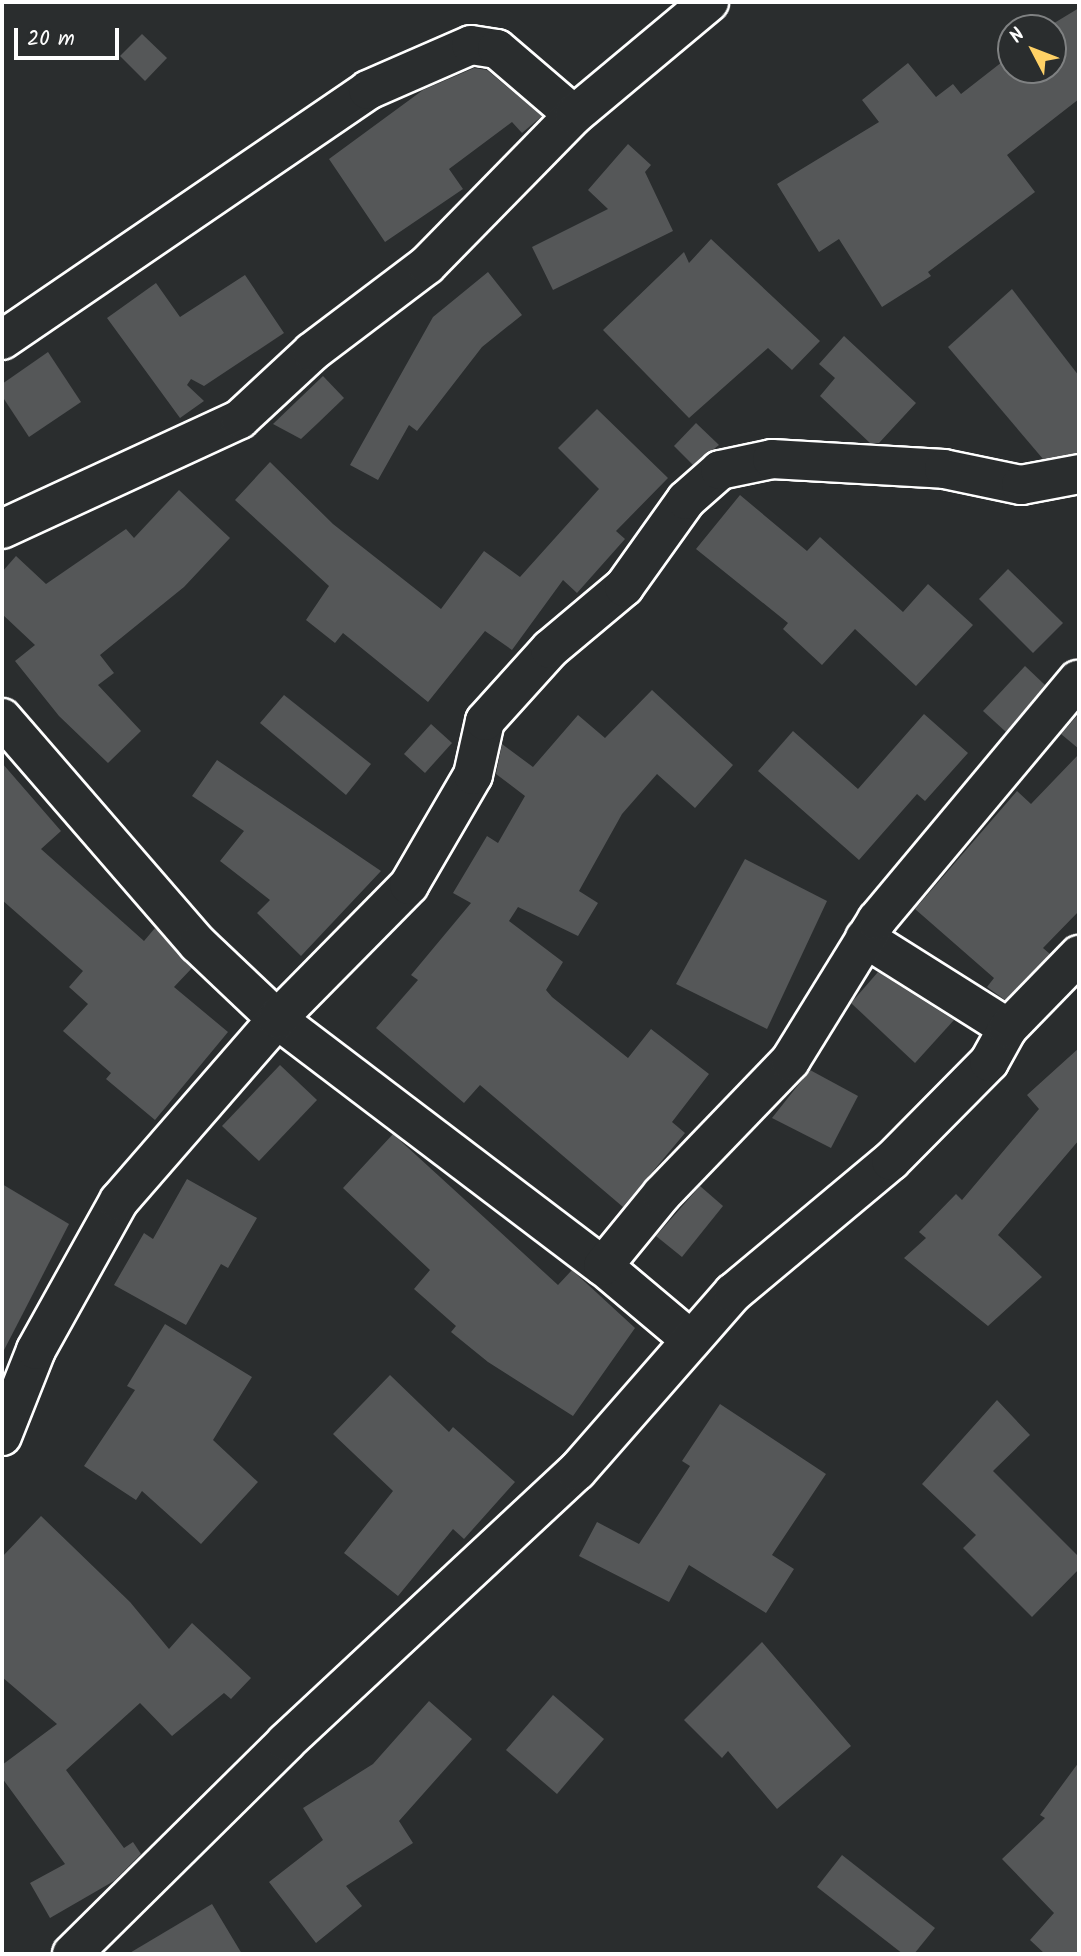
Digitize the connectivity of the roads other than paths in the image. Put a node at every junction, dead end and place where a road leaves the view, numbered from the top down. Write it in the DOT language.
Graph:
graph roads {
  1 [pos="709,2"];
  2 [pos="574,116"];
  3 [pos="2,340"];
  4 [pos="1079,474"];
  5 [pos="2,529"];
  6 [pos="1078,680"];
  7 [pos="2,718"];
  8 [pos="865,938"];
  9 [pos="1079,955"];
  10 [pos="277,1019"];
  11 [pos="1008,1028"];
  12 [pos="603,1266"];
  13 [pos="691,1340"];
  14 [pos="2,1436"];
  15 [pos="72,1954"];
  1 -- 2 [label="street"];
  2 -- 3 [label="street"];
  2 -- 5 [label="street"];
  4 -- 10 [label="street"];
  6 -- 8 [label="street"];
  7 -- 10 [label="street"];
  8 -- 11 [label="street"];
  8 -- 12 [label="street"];
  9 -- 11 [label="street"];
  10 -- 12 [label="street"];
  10 -- 14 [label="street"];
  11 -- 13 [label="street"];
  12 -- 13 [label="street"];
  13 -- 15 [label="street"];
}
